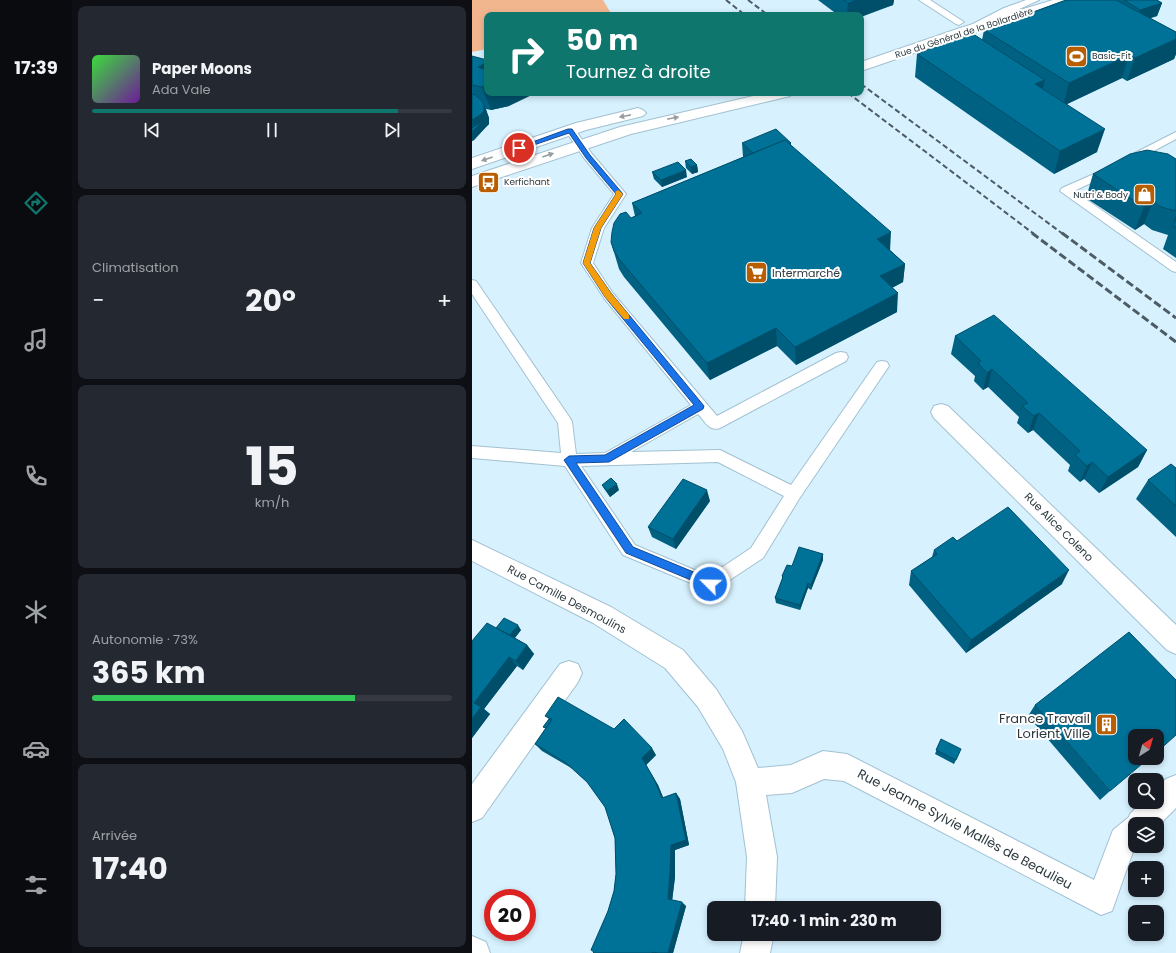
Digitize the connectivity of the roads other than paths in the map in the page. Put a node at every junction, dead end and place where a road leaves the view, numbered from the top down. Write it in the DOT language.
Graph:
graph roads {
  1 [pos="924,0"];
  2 [pos="1019,0"];
  3 [pos="1034,0"];
  4 [pos="1067,0"];
  5 [pos="962,26"];
  6 [pos="884,54"];
  7 [pos="864,57"];
  8 [pos="864,65"];
  9 [pos="730,96"];
  10 [pos="774,96"];
  11 [pos="570,130"];
  12 [pos="1176,135"];
  13 [pos="580,144"];
  14 [pos="472,164"];
  15 [pos="472,182"];
  16 [pos="1176,268"];
  17 [pos="472,284"];
  18 [pos="841,357"];
  19 [pos="882,366"];
  20 [pos="700,406"];
  21 [pos="941,412"];
  22 [pos="472,452"];
  23 [pos="606,459"];
  24 [pos="569,460"];
  25 [pos="794,494"];
  26 [pos="472,550"];
  27 [pos="1176,642"];
  28 [pos="569,673"];
  29 [pos="750,782"];
  30 [pos="1176,789"];
  31 [pos="472,808"];
  32 [pos="1147,817"];
  33 [pos="1128,835"];
  34 [pos="760,901"];
  35 [pos="758,941"];
  36 [pos="472,951"];
  37 [pos="475,953"];
  38 [pos="755,953"];
  1 -- 5 [label="lane"];
  2 -- 5 [label="main road, Rue du Général de la Bollardière"];
  3 -- 5 [label="lane"];
  4 -- 5 [label="main road, Rue du Général de la Bollardière"];
  5 -- 6 [label="main road, Rue du Général de la Bollardière"];
  6 -- 7 [label="main road, Rue du Général de la Bollardière"];
  6 -- 8 [label="main road, Rue du Général de la Bollardière"];
  9 -- 11 [label="main road, one-way"];
  13 -- 10 [label="main road, one-way"];
  11 -- 13 [label="lane"];
  11 -- 14 [label="main road, one-way"];
  12 -- 16 [label="lane"];
  15 -- 13 [label="main road, one-way"];
  13 -- 20 [label="lane"];
  17 -- 24 [label="lane"];
  18 -- 20 [label="lane"];
  19 -- 25 [label="lane"];
  20 -- 23 [label="lane"];
  21 -- 27 [label="main road, Rue Alice Coleno"];
  22 -- 24 [label="lane"];
  23 -- 24 [label="lane"];
  23 -- 25 [label="lane"];
  24 -- 25 [label="lane"];
  26 -- 29 [label="main road, Rue Camille Desmoulins"];
  28 -- 31 [label="main road"];
  29 -- 33 [label="main road, Rue Jeanne Sylvie Mallès de Beaulieu"];
  29 -- 34 [label="main road, Rue Camille Desmoulins"];
  30 -- 32 [label="main road"];
  35 -- 38 [label="main road"];
  36 -- 37 [label="main road"];
}
